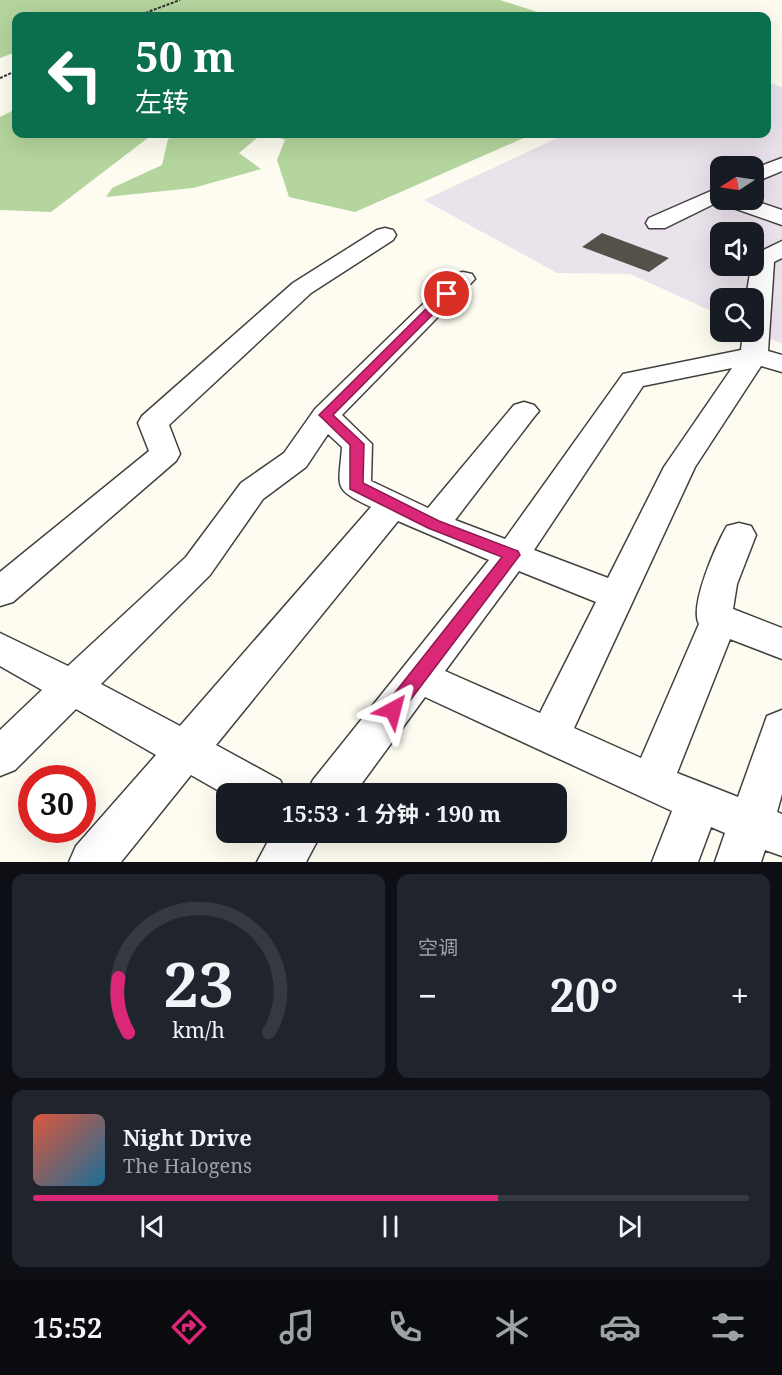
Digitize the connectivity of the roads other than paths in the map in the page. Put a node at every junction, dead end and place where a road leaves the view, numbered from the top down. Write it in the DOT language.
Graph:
graph roads {
  1 [pos="782,164"];
  2 [pos="764,172"];
  3 [pos="710,198"];
  4 [pos="761,210"];
  5 [pos="782,218"];
  6 [pos="657,223"];
  7 [pos="385,235"];
  8 [pos="782,248"];
  9 [pos="463,279"];
  10 [pos="768,360"];
  11 [pos="524,411"];
  12 [pos="325,415"];
  13 [pos="393,504"];
  14 [pos="433,524"];
  15 [pos="739,535"];
  16 [pos="512,555"];
  17 [pos="0,592"];
  18 [pos="617,596"];
  19 [pos="719,619"];
  20 [pos="782,644"];
  21 [pos="0,648"];
  22 [pos="418,676"];
  23 [pos="72,687"];
  24 [pos="782,728"];
  25 [pos="550,735"];
  26 [pos="187,751"];
  27 [pos="0,757"];
  28 [pos="246,783"];
  29 [pos="336,783"];
  30 [pos="652,783"];
  31 [pos="698,801"];
  32 [pos="757,840"];
  33 [pos="293,843"];
  34 [pos="93,862"];
  35 [pos="280,862"];
  36 [pos="675,862"];
  1 -- 2 [label="street"];
  3 -- 6 [label="street"];
  4 -- 5 [label="street"];
  7 -- 17 [label="street"];
  8 -- 10 [label="street"];
  9 -- 12 [label="street"];
  10 -- 16 [label="street"];
  10 -- 18 [label="street"];
  11 -- 14 [label="street"];
  12 -- 13 [label="street"];
  12 -- 23 [label="street"];
  13 -- 14 [label="street"];
  13 -- 26 [label="street"];
  14 -- 16 [label="street"];
  15 -- 19 [label="street"];
  16 -- 18 [label="street"];
  16 -- 22 [label="street"];
  18 -- 25 [label="street"];
  19 -- 20 [label="street"];
  19 -- 30 [label="street"];
  21 -- 23 [label="street"];
  22 -- 25 [label="street"];
  22 -- 29 [label="street"];
  23 -- 26 [label="street"];
  23 -- 27 [label="street"];
  24 -- 32 [label="street"];
  25 -- 30 [label="street"];
  26 -- 28 [label="street"];
  26 -- 34 [label="street"];
  30 -- 31 [label="street"];
  31 -- 32 [label="street"];
  31 -- 36 [label="street"];
  33 -- 35 [label="street"];
}
